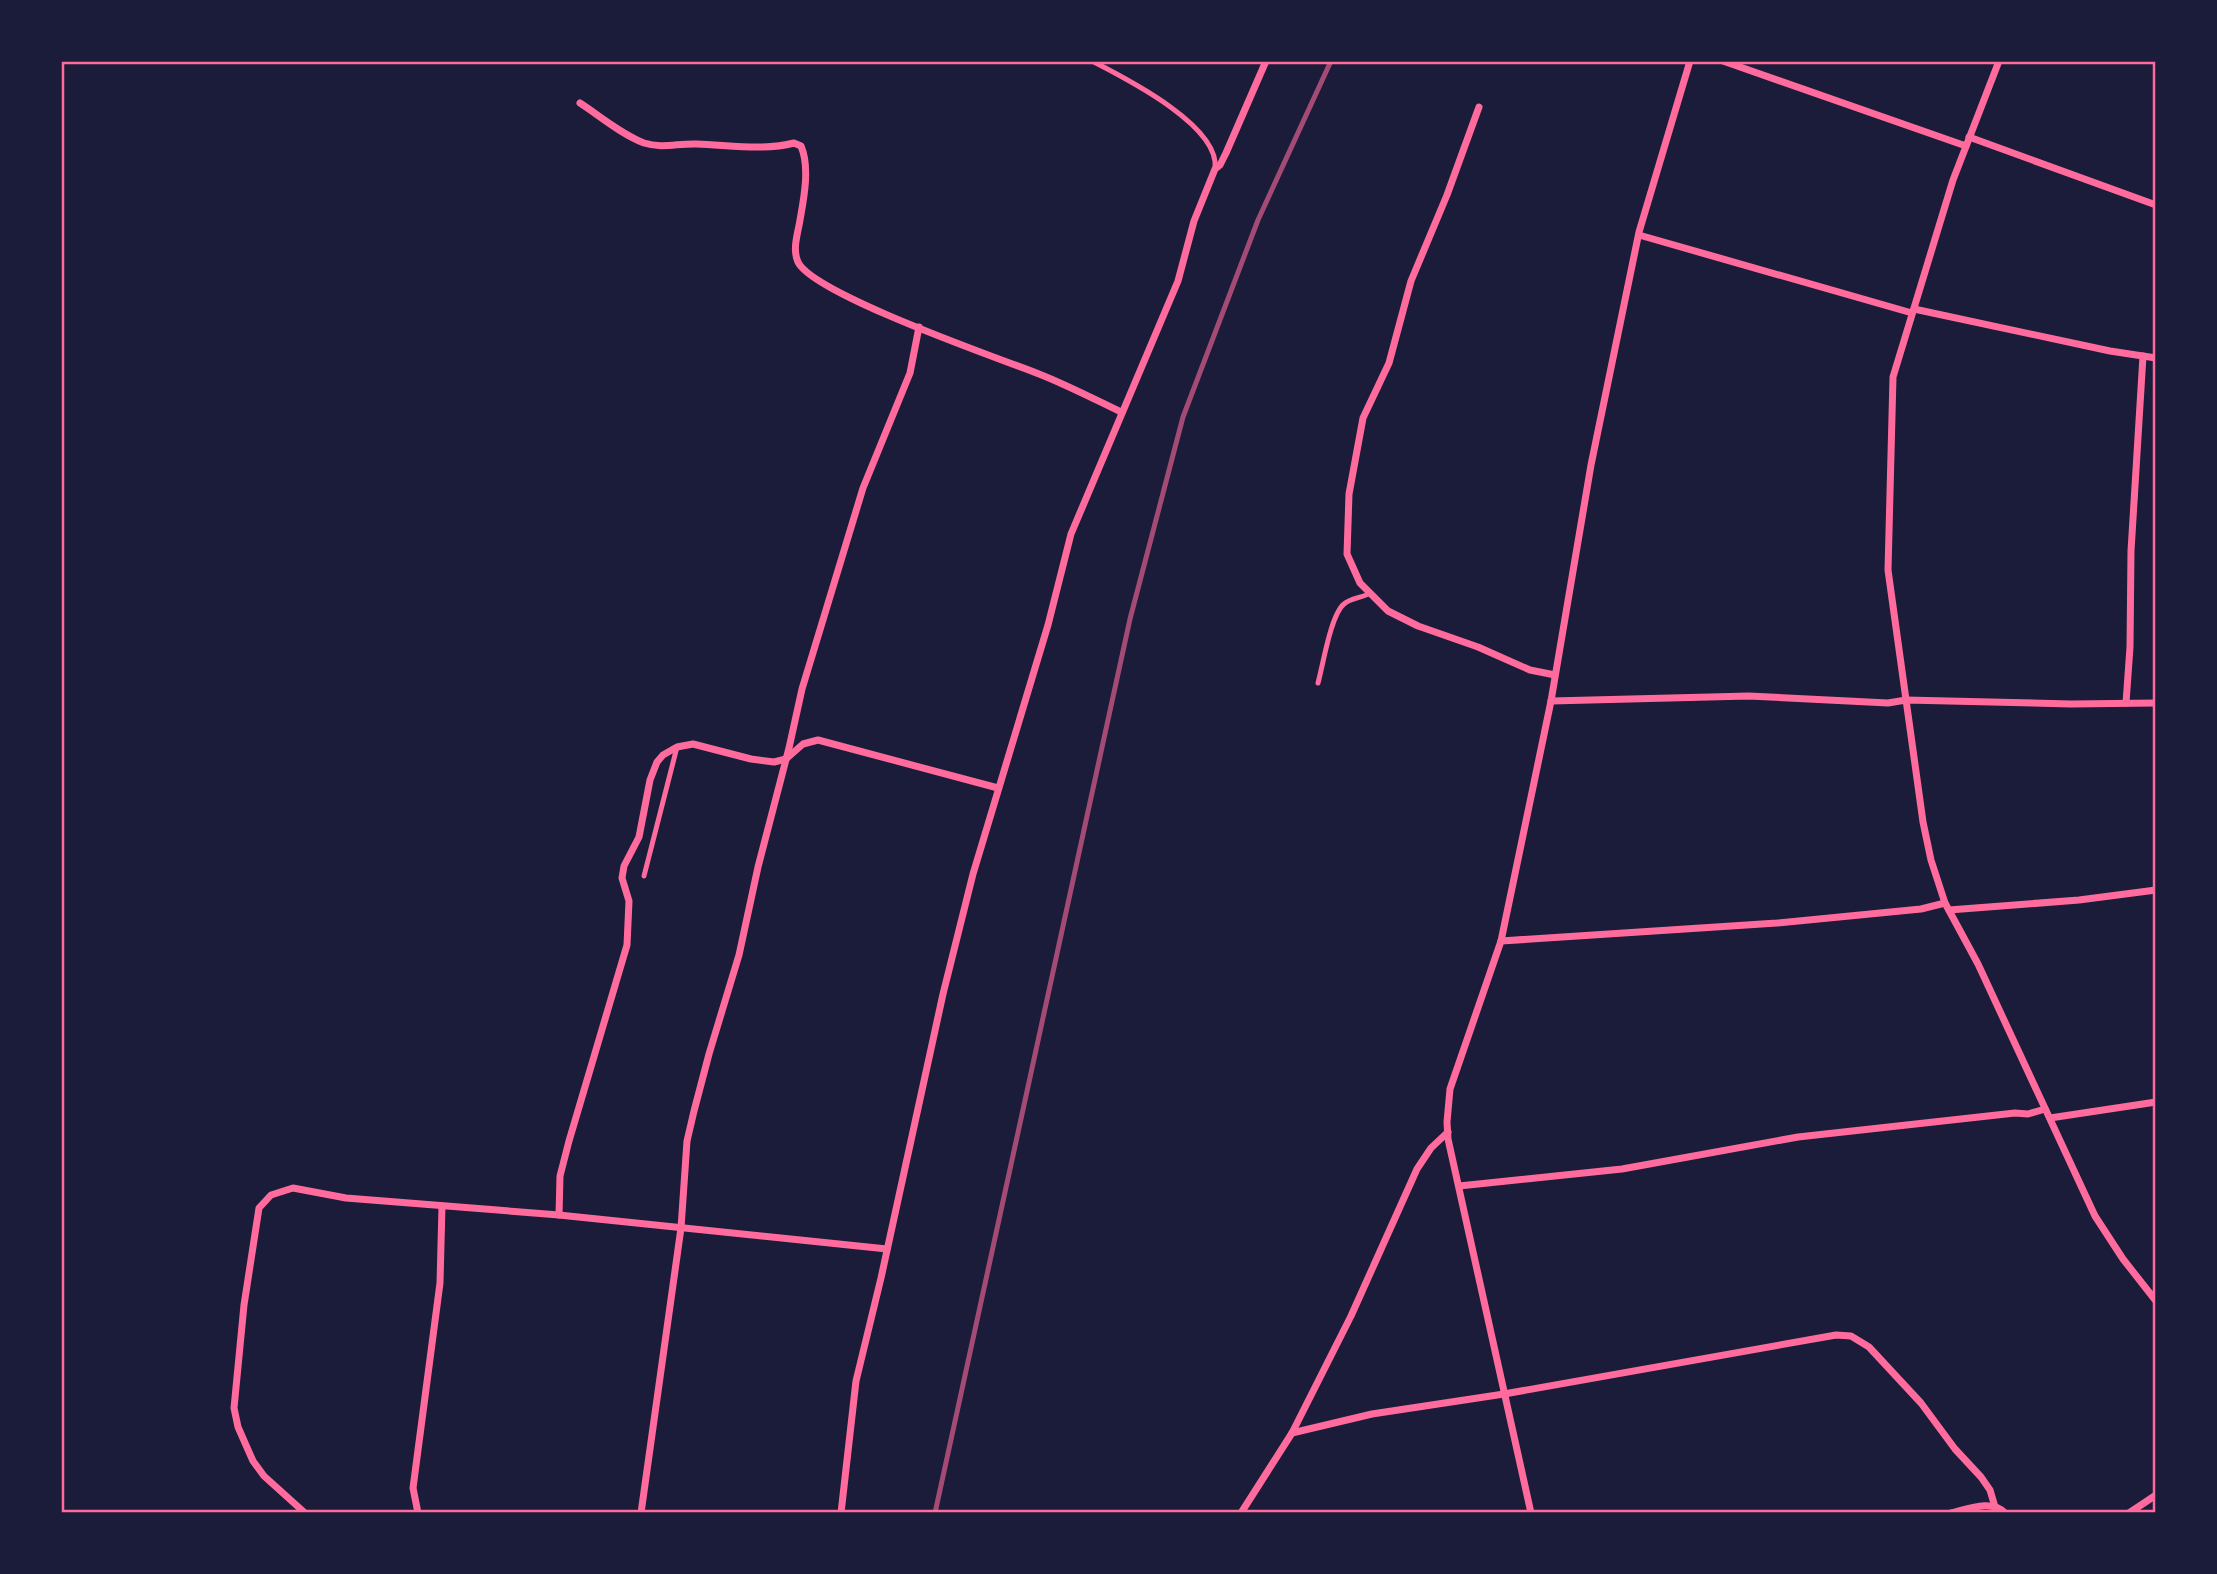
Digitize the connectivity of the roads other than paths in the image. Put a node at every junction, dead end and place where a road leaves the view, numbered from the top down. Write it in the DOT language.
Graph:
graph roads {
  1 [pos="1092,61"];
  2 [pos="1266,61"];
  3 [pos="1690,61"];
  4 [pos="1723,61"];
  5 [pos="1999,61"];
  6 [pos="580,103"];
  7 [pos="1479,107"];
  8 [pos="1969,137"];
  9 [pos="1966,146"];
  10 [pos="1214,169"];
  11 [pos="2156,205"];
  12 [pos="1639,234"];
  13 [pos="1913,311"];
  14 [pos="919,327"];
  15 [pos="2143,356"];
  16 [pos="2156,358"];
  17 [pos="1121,412"];
  18 [pos="1370,593"];
  19 [pos="1555,675"];
  20 [pos="1318,684"];
  21 [pos="1906,700"];
  22 [pos="1551,701"];
  23 [pos="2126,703"];
  24 [pos="2156,703"];
  25 [pos="677,747"];
  26 [pos="786,759"];
  27 [pos="998,788"];
  28 [pos="644,876"];
  29 [pos="2156,891"];
  30 [pos="1947,906"];
  31 [pos="1501,941"];
  32 [pos="2156,1102"];
  33 [pos="2045,1109"];
  34 [pos="2050,1118"];
  35 [pos="1448,1132"];
  36 [pos="1459,1186"];
  37 [pos="442,1206"];
  38 [pos="559,1215"];
  39 [pos="681,1228"];
  40 [pos="887,1249"];
  41 [pos="2156,1301"];
  42 [pos="1504,1394"];
  43 [pos="1292,1433"];
  44 [pos="2156,1495"];
  45 [pos="1995,1507"];
  46 [pos="306,1513"];
  47 [pos="418,1513"];
  48 [pos="641,1513"];
  49 [pos="841,1513"];
  50 [pos="1241,1513"];
  51 [pos="1531,1513"];
  52 [pos="1951,1513"];
  53 [pos="2005,1513"];
  54 [pos="2129,1513"];
  1 -- 10 [label="lane"];
  2 -- 10 [label="street"];
  3 -- 12 [label="street"];
  4 -- 9 [label="street"];
  5 -- 8 [label="street"];
  6 -- 14 [label="street"];
  7 -- 18 [label="street"];
  8 -- 9 [label="street"];
  8 -- 11 [label="street"];
  9 -- 13 [label="street"];
  10 -- 17 [label="street"];
  12 -- 13 [label="street"];
  12 -- 19 [label="street"];
  13 -- 15 [label="street"];
  13 -- 21 [label="street"];
  14 -- 17 [label="street"];
  14 -- 26 [label="street"];
  15 -- 16 [label="street"];
  15 -- 23 [label="street"];
  17 -- 27 [label="street"];
  18 -- 19 [label="street"];
  18 -- 20 [label="lane"];
  19 -- 22 [label="street"];
  21 -- 22 [label="street"];
  21 -- 23 [label="street"];
  21 -- 30 [label="street"];
  22 -- 31 [label="street"];
  23 -- 24 [label="street"];
  25 -- 26 [label="street"];
  25 -- 28 [label="lane"];
  25 -- 38 [label="street"];
  26 -- 27 [label="street"];
  26 -- 39 [label="street"];
  27 -- 40 [label="street"];
  29 -- 30 [label="street"];
  30 -- 31 [label="street"];
  30 -- 33 [label="street"];
  31 -- 35 [label="street"];
  32 -- 34 [label="street"];
  33 -- 34 [label="street"];
  33 -- 36 [label="street"];
  34 -- 41 [label="street"];
  35 -- 36 [label="street"];
  35 -- 43 [label="street"];
  36 -- 42 [label="street"];
  37 -- 38 [label="street"];
  37 -- 46 [label="street"];
  37 -- 47 [label="street"];
  38 -- 39 [label="street"];
  39 -- 40 [label="street"];
  39 -- 48 [label="street"];
  40 -- 49 [label="street"];
  42 -- 43 [label="street"];
  42 -- 45 [label="street"];
  42 -- 51 [label="street"];
  43 -- 50 [label="street"];
  44 -- 54 [label="street"];
  45 -- 52 [label="street"];
  45 -- 53 [label="street"];
}
